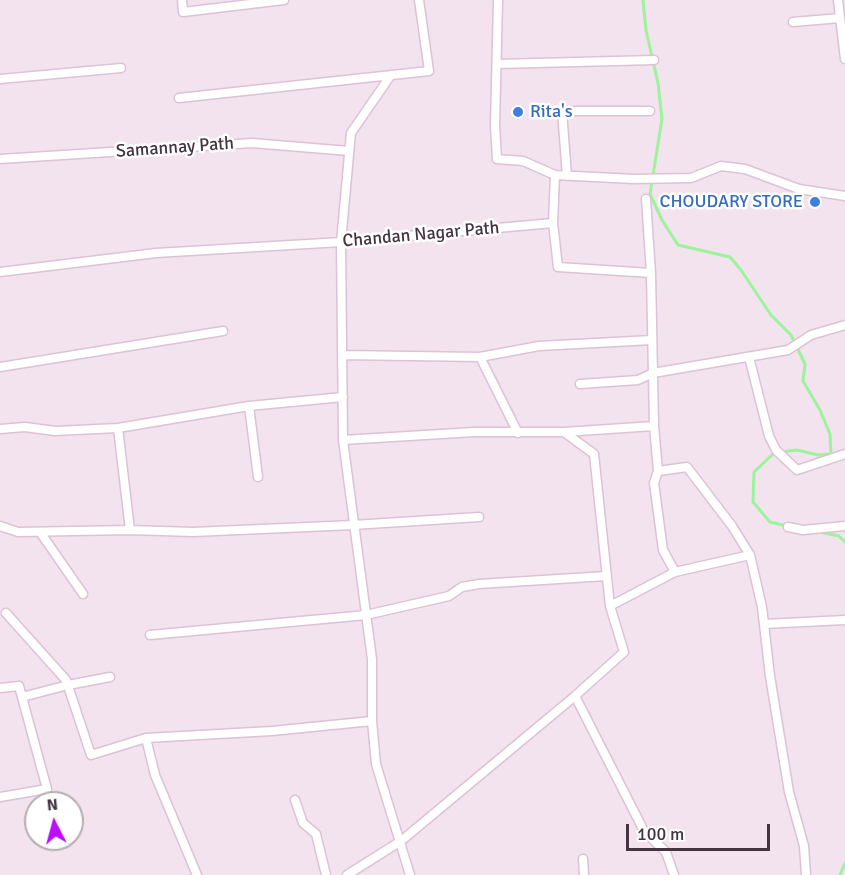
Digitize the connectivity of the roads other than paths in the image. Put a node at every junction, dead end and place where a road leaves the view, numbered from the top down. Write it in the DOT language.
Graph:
graph roads {
  1 [pos="182,0"];
  2 [pos="284,0"];
  3 [pos="419,0"];
  4 [pos="498,0"];
  5 [pos="838,0"];
  6 [pos="840,18"];
  7 [pos="793,22"];
  8 [pos="845,59"];
  9 [pos="654,60"];
  10 [pos="496,64"];
  11 [pos="121,68"];
  12 [pos="391,75"];
  13 [pos="0,79"];
  14 [pos="178,98"];
  15 [pos="650,111"];
  16 [pos="349,151"];
  17 [pos="0,159"];
  18 [pos="555,175"];
  19 [pos="567,176"];
  20 [pos="845,196"];
  21 [pos="646,199"];
  22 [pos="553,223"];
  23 [pos="341,242"];
  24 [pos="0,272"];
  25 [pos="651,273"];
  26 [pos="845,325"];
  27 [pos="223,331"];
  28 [pos="652,340"];
  29 [pos="342,355"];
  30 [pos="480,357"];
  31 [pos="749,357"];
  32 [pos="0,367"];
  33 [pos="653,373"];
  34 [pos="580,384"];
  35 [pos="343,397"];
  36 [pos="249,406"];
  37 [pos="654,426"];
  38 [pos="118,428"];
  39 [pos="0,429"];
  40 [pos="564,432"];
  41 [pos="518,433"];
  42 [pos="344,440"];
  43 [pos="845,454"];
  44 [pos="658,471"];
  45 [pos="258,477"];
  46 [pos="479,517"];
  47 [pos="353,525"];
  48 [pos="0,526"];
  49 [pos="845,526"];
  50 [pos="788,527"];
  51 [pos="130,530"];
  52 [pos="40,532"];
  53 [pos="750,555"];
  54 [pos="675,572"];
  55 [pos="606,576"];
  56 [pos="83,594"];
  57 [pos="610,606"];
  58 [pos="6,613"];
  59 [pos="366,615"];
  60 [pos="845,620"];
  61 [pos="764,624"];
  62 [pos="150,635"];
  63 [pos="110,677"];
  64 [pos="68,685"];
  65 [pos="0,688"];
  66 [pos="575,696"];
  67 [pos="22,697"];
  68 [pos="372,721"];
  69 [pos="146,738"];
  70 [pos="0,797"];
  71 [pos="295,800"];
  72 [pos="400,841"];
  73 [pos="583,860"];
  74 [pos="197,875"];
  75 [pos="326,875"];
  76 [pos="347,875"];
  77 [pos="410,875"];
  78 [pos="584,875"];
  79 [pos="674,875"];
  80 [pos="806,875"];
  1 -- 2 [label="street"];
  3 -- 12 [label="street"];
  4 -- 10 [label="street"];
  5 -- 6 [label="street"];
  6 -- 7 [label="street"];
  6 -- 8 [label="street"];
  9 -- 10 [label="street"];
  10 -- 18 [label="street"];
  11 -- 13 [label="street"];
  12 -- 14 [label="street"];
  12 -- 16 [label="street"];
  15 -- 19 [label="street"];
  16 -- 17 [label="street, Samannay Path"];
  16 -- 23 [label="street"];
  18 -- 19 [label="street"];
  18 -- 22 [label="street"];
  19 -- 20 [label="street"];
  21 -- 25 [label="street"];
  22 -- 23 [label="street, Chandan Nagar Path"];
  22 -- 25 [label="street"];
  23 -- 24 [label="street, Chandan Nagar Path"];
  23 -- 29 [label="street"];
  25 -- 28 [label="street"];
  26 -- 31 [label="street"];
  27 -- 32 [label="street"];
  28 -- 30 [label="street"];
  28 -- 33 [label="street"];
  29 -- 30 [label="street"];
  29 -- 35 [label="street"];
  30 -- 41 [label="street"];
  31 -- 33 [label="street"];
  31 -- 43 [label="street"];
  33 -- 34 [label="street"];
  33 -- 37 [label="street"];
  35 -- 36 [label="street"];
  35 -- 42 [label="street"];
  36 -- 38 [label="street"];
  36 -- 45 [label="street"];
  37 -- 40 [label="street"];
  37 -- 44 [label="street"];
  38 -- 39 [label="street"];
  38 -- 51 [label="street"];
  40 -- 41 [label="street"];
  40 -- 55 [label="street"];
  41 -- 42 [label="street"];
  42 -- 47 [label="street"];
  44 -- 53 [label="street"];
  44 -- 54 [label="street"];
  46 -- 47 [label="street"];
  47 -- 51 [label="street"];
  47 -- 59 [label="street"];
  48 -- 52 [label="street"];
  49 -- 50 [label="street"];
  51 -- 52 [label="street"];
  52 -- 56 [label="street"];
  53 -- 54 [label="street"];
  53 -- 61 [label="street"];
  54 -- 57 [label="street"];
  55 -- 57 [label="street"];
  55 -- 59 [label="street"];
  57 -- 66 [label="street"];
  58 -- 64 [label="street"];
  59 -- 62 [label="street"];
  59 -- 68 [label="street"];
  60 -- 61 [label="street"];
  61 -- 80 [label="street"];
  63 -- 64 [label="street"];
  64 -- 67 [label="street"];
  64 -- 69 [label="street"];
  65 -- 67 [label="street"];
  66 -- 72 [label="street"];
  66 -- 79 [label="street"];
  67 -- 70 [label="street"];
  68 -- 69 [label="street"];
  68 -- 72 [label="street"];
  69 -- 74 [label="street"];
  71 -- 75 [label="street"];
  72 -- 76 [label="street"];
  72 -- 77 [label="street"];
  73 -- 78 [label="street"];
}
